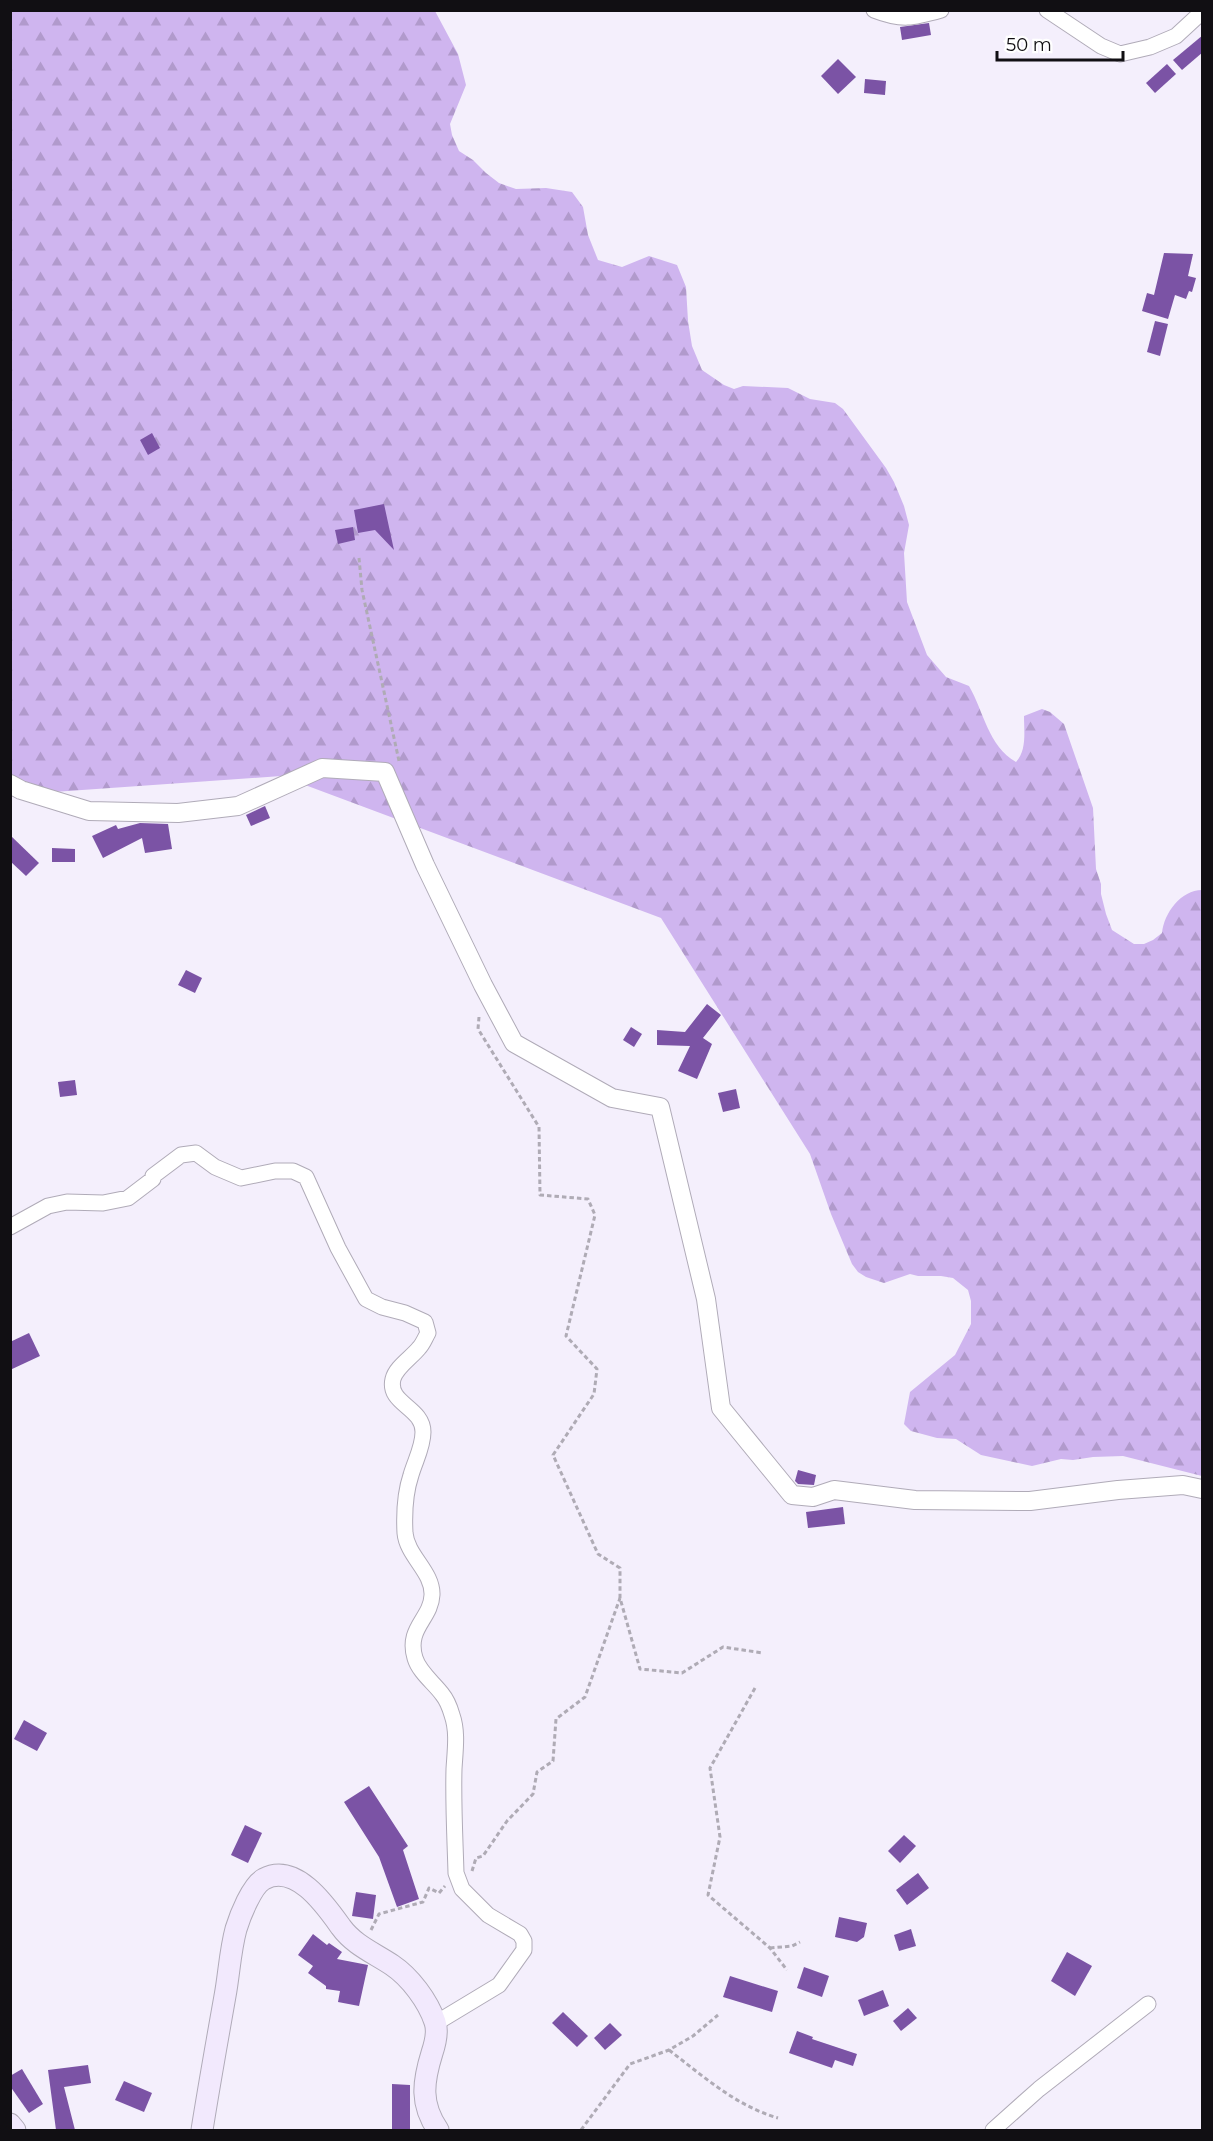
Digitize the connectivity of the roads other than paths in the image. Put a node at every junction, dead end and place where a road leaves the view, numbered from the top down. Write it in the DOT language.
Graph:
graph roads {
  1 [pos="874,10"];
  2 [pos="941,10"];
  3 [pos="1047,10"];
  4 [pos="1203,12"];
  5 [pos="10,784"];
  6 [pos="10,1227"];
  7 [pos="1203,1489"];
  8 [pos="1148,2004"];
  9 [pos="436,2023"];
  10 [pos="10,2124"];
  11 [pos="15,2130"];
  12 [pos="201,2130"];
  13 [pos="438,2130"];
  14 [pos="993,2130"];
  1 -- 2 [label="street"];
  3 -- 4 [label="street"];
  5 -- 7 [label="street"];
  6 -- 9 [label="street"];
  8 -- 14 [label="street"];
  9 -- 12 [label="main road"];
  9 -- 13 [label="main road"];
  10 -- 11 [label="main road"];
}
